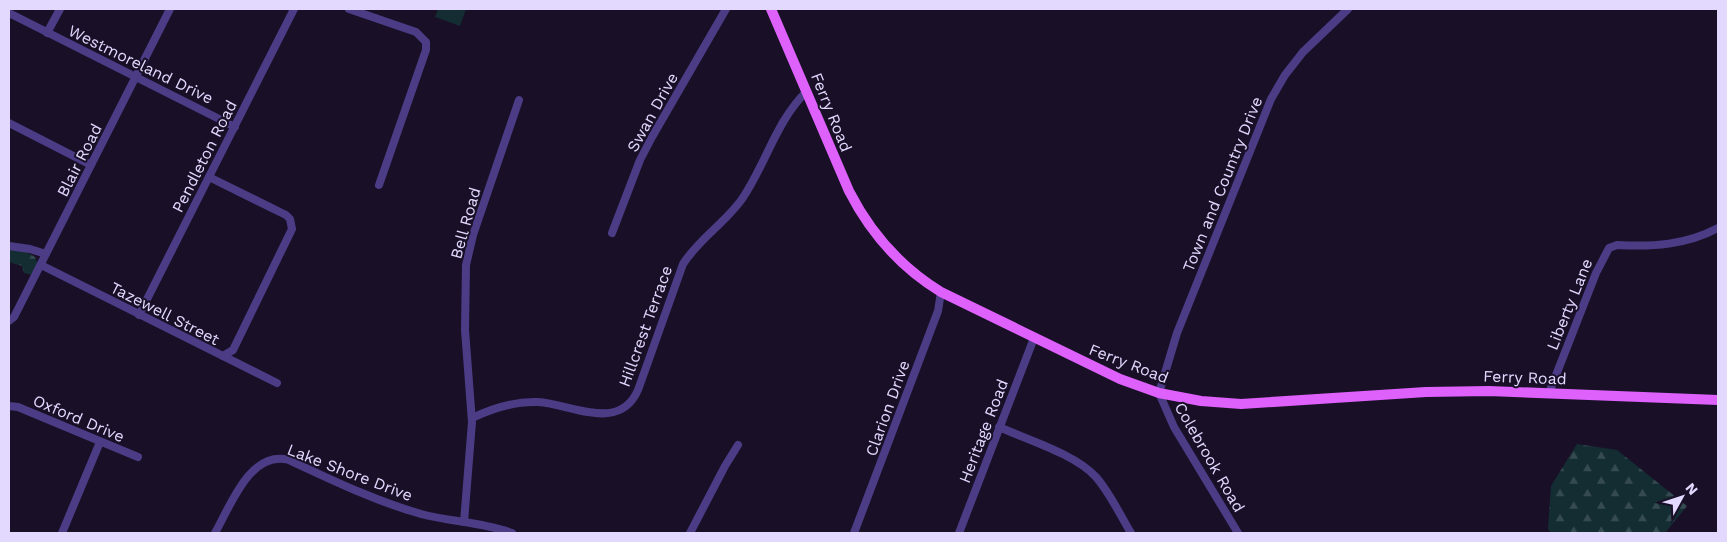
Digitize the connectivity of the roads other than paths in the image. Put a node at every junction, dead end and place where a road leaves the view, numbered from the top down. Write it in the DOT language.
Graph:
graph roads {
  1 [pos="60,9"];
  2 [pos="170,9"];
  3 [pos="294,9"];
  4 [pos="349,9"];
  5 [pos="726,9"];
  6 [pos="771,9"];
  7 [pos="1348,9"];
  8 [pos="9,13"];
  9 [pos="47,33"];
  10 [pos="136,76"];
  11 [pos="807,91"];
  12 [pos="519,100"];
  13 [pos="9,123"];
  14 [pos="234,127"];
  15 [pos="91,165"];
  16 [pos="209,177"];
  17 [pos="379,184"];
  18 [pos="1718,228"];
  19 [pos="612,234"];
  20 [pos="9,246"];
  21 [pos="46,254"];
  22 [pos="41,265"];
  23 [pos="941,292"];
  24 [pos="139,315"];
  25 [pos="9,321"];
  26 [pos="1034,338"];
  27 [pos="223,356"];
  28 [pos="277,384"];
  29 [pos="1159,393"];
  30 [pos="1549,393"];
  31 [pos="1718,400"];
  32 [pos="9,406"];
  33 [pos="472,418"];
  34 [pos="999,427"];
  35 [pos="100,442"];
  36 [pos="738,445"];
  37 [pos="138,457"];
  38 [pos="464,522"];
  39 [pos="62,533"];
  40 [pos="215,533"];
  41 [pos="512,533"];
  42 [pos="690,533"];
  43 [pos="854,533"];
  44 [pos="959,533"];
  45 [pos="1131,533"];
  46 [pos="1238,533"];
  1 -- 9 [label="street"];
  2 -- 10 [label="street, Blair Road"];
  3 -- 14 [label="street, Pendleton Road"];
  4 -- 17 [label="street"];
  5 -- 19 [label="street, Swan Drive"];
  6 -- 11 [label="main road, Ferry Road"];
  7 -- 29 [label="street, Town and Country Drive"];
  8 -- 9 [label="street, Westmoreland Drive"];
  9 -- 10 [label="street, Westmoreland Drive"];
  10 -- 14 [label="street, Westmoreland Drive"];
  10 -- 15 [label="street, Blair Road"];
  11 -- 23 [label="main road, Ferry Road"];
  11 -- 33 [label="street, Hillcrest Terrace"];
  12 -- 33 [label="street, Bell Road"];
  13 -- 15 [label="street"];
  14 -- 16 [label="street, Pendleton Road"];
  15 -- 21 [label="street, Blair Road"];
  16 -- 24 [label="street, Pendleton Road"];
  16 -- 27 [label="street"];
  18 -- 30 [label="street, Liberty Lane"];
  20 -- 21 [label="street"];
  21 -- 22 [label="street, Blair Road"];
  22 -- 24 [label="street, Tazewell Street"];
  22 -- 25 [label="street, Blair Road"];
  23 -- 26 [label="main road, Ferry Road"];
  23 -- 43 [label="street, Clarion Drive"];
  24 -- 27 [label="street, Tazewell Street"];
  26 -- 29 [label="main road, Ferry Road"];
  26 -- 34 [label="street, Heritage Road"];
  27 -- 28 [label="street, Tazewell Street"];
  29 -- 30 [label="main road, Ferry Road"];
  29 -- 46 [label="street, Colebrook Road"];
  30 -- 31 [label="main road, Ferry Road"];
  32 -- 35 [label="street, Oxford Drive"];
  33 -- 38 [label="street"];
  34 -- 44 [label="street, Heritage Road"];
  34 -- 45 [label="street"];
  35 -- 37 [label="street, Oxford Drive"];
  35 -- 39 [label="street"];
  36 -- 42 [label="street"];
  38 -- 40 [label="street, Lake Shore Drive"];
  38 -- 41 [label="street, Lake Shore Drive"];
}
